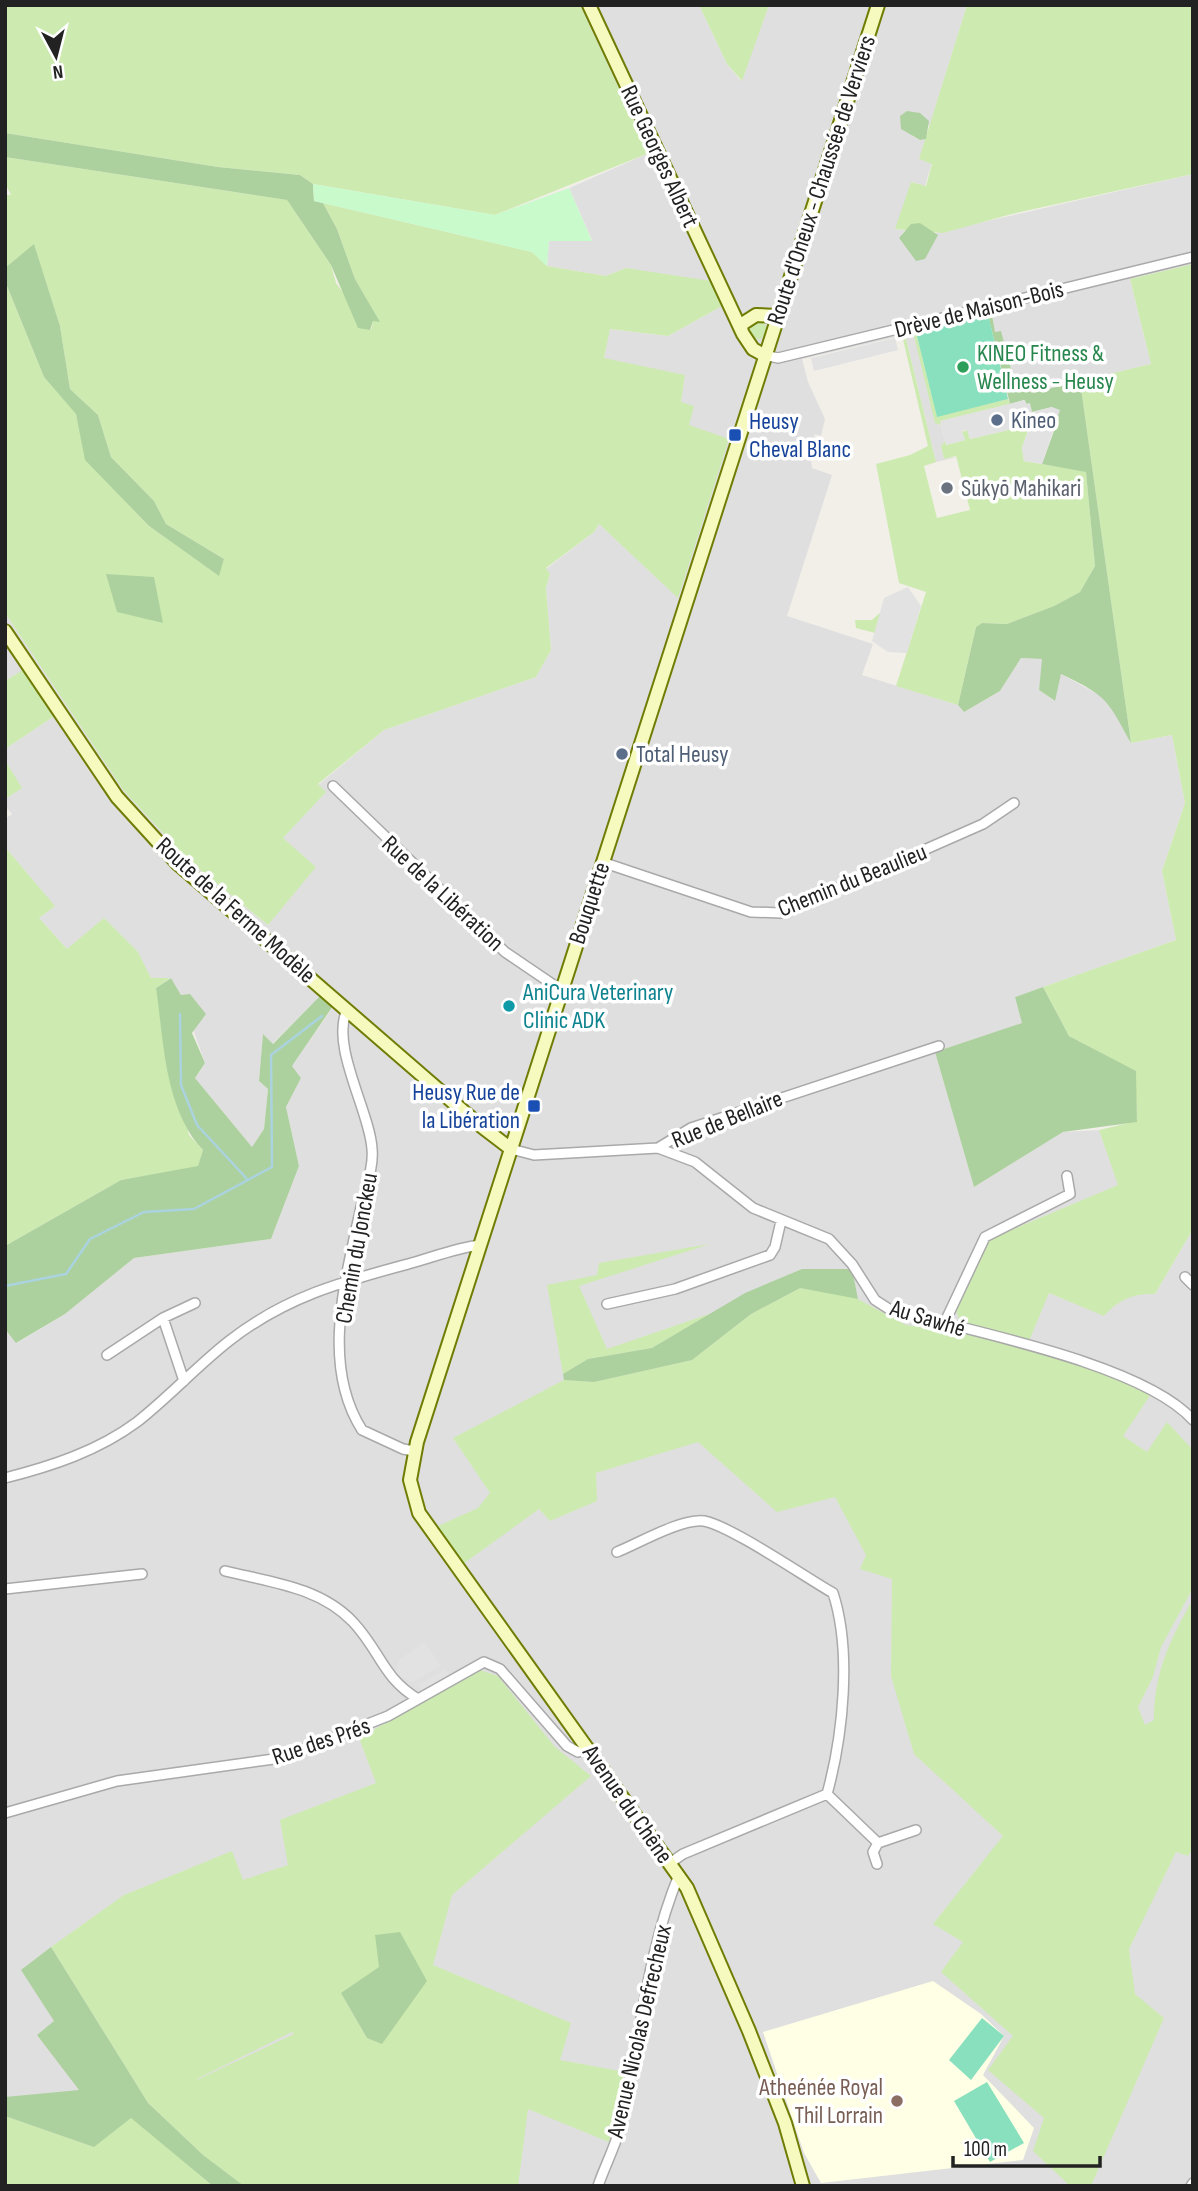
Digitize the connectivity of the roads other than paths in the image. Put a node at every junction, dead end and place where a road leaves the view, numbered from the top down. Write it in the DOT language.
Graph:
graph roads {
  1 [pos="589,5"];
  2 [pos="878,5"];
  3 [pos="1193,257"];
  4 [pos="732,306"];
  5 [pos="777,316"];
  6 [pos="750,317"];
  7 [pos="741,330"];
  8 [pos="764,355"];
  9 [pos="5,631"];
  10 [pos="333,786"];
  11 [pos="1014,803"];
  12 [pos="602,862"];
  13 [pos="561,990"];
  14 [pos="347,1010"];
  15 [pos="939,1046"];
  16 [pos="658,1148"];
  17 [pos="511,1149"];
  18 [pos="1067,1176"];
  19 [pos="781,1221"];
  20 [pos="480,1245"];
  21 [pos="1185,1277"];
  22 [pos="346,1279"];
  23 [pos="1193,1285"];
  24 [pos="195,1303"];
  25 [pos="607,1304"];
  26 [pos="163,1318"];
  27 [pos="944,1324"];
  28 [pos="107,1355"];
  29 [pos="184,1381"];
  30 [pos="1193,1420"];
  31 [pos="414,1451"];
  32 [pos="5,1478"];
  33 [pos="617,1552"];
  34 [pos="225,1571"];
  35 [pos="142,1574"];
  36 [pos="5,1589"];
  37 [pos="418,1699"];
  38 [pos="589,1749"];
  39 [pos="827,1794"];
  40 [pos="5,1813"];
  41 [pos="916,1830"];
  42 [pos="878,1843"];
  43 [pos="670,1863"];
  44 [pos="877,1864"];
  45 [pos="678,1875"];
  46 [pos="598,2186"];
  47 [pos="803,2186"];
  1 -- 4 [label="main road, Rue Georges Albert"];
  2 -- 5 [label="main road, Route d'Oneux - Chaussée de Verviers"];
  3 -- 8 [label="street, Drève de Maison-Bois"];
  4 -- 6 [label="main road"];
  4 -- 7 [label="main road, Rue Georges Albert"];
  5 -- 6 [label="main road"];
  5 -- 8 [label="main road, Route d'Oneux - Chaussée de Verviers"];
  6 -- 7 [label="main road"];
  7 -- 8 [label="main road, Rue Georges Albert"];
  8 -- 12 [label="main road, Bouquette"];
  9 -- 14 [label="main road, Route de la Ferme Modèle"];
  10 -- 13 [label="street, Rue de la Libération"];
  11 -- 12 [label="street, Chemin du Beaulieu"];
  12 -- 13 [label="main road, Bouquette"];
  13 -- 17 [label="main road, Bouquette"];
  14 -- 17 [label="main road, Route de la Ferme Modèle"];
  14 -- 22 [label="street, Chemin du Jonckeu"];
  15 -- 16 [label="street, Rue de Bellaire"];
  16 -- 17 [label="street, Rue de Bellaire"];
  16 -- 19 [label="street, Au Sawhé"];
  17 -- 20 [label="main road, Bouquette"];
  18 -- 27 [label="street"];
  19 -- 25 [label="street"];
  19 -- 27 [label="street, Au Sawhé"];
  20 -- 22 [label="street"];
  20 -- 31 [label="main road, Bouquette"];
  21 -- 23 [label="street"];
  22 -- 29 [label="street"];
  22 -- 31 [label="street, Chemin du Jonckeu"];
  24 -- 26 [label="street"];
  26 -- 28 [label="street"];
  26 -- 29 [label="street"];
  27 -- 30 [label="street, Au Sawhé"];
  29 -- 32 [label="street"];
  31 -- 38 [label="main road, Avenue du Chêne"];
  33 -- 39 [label="street"];
  34 -- 37 [label="street"];
  35 -- 36 [label="street"];
  37 -- 38 [label="street, Rue des Prés"];
  37 -- 40 [label="street, Rue des Prés"];
  38 -- 43 [label="main road, Avenue du Chêne"];
  39 -- 42 [label="street"];
  39 -- 43 [label="street"];
  41 -- 42 [label="street"];
  42 -- 44 [label="street"];
  43 -- 45 [label="main road, Avenue du Chêne"];
  45 -- 46 [label="street, Avenue Nicolas Defrecheux"];
  45 -- 47 [label="main road, Avenue du Chêne"];
}
